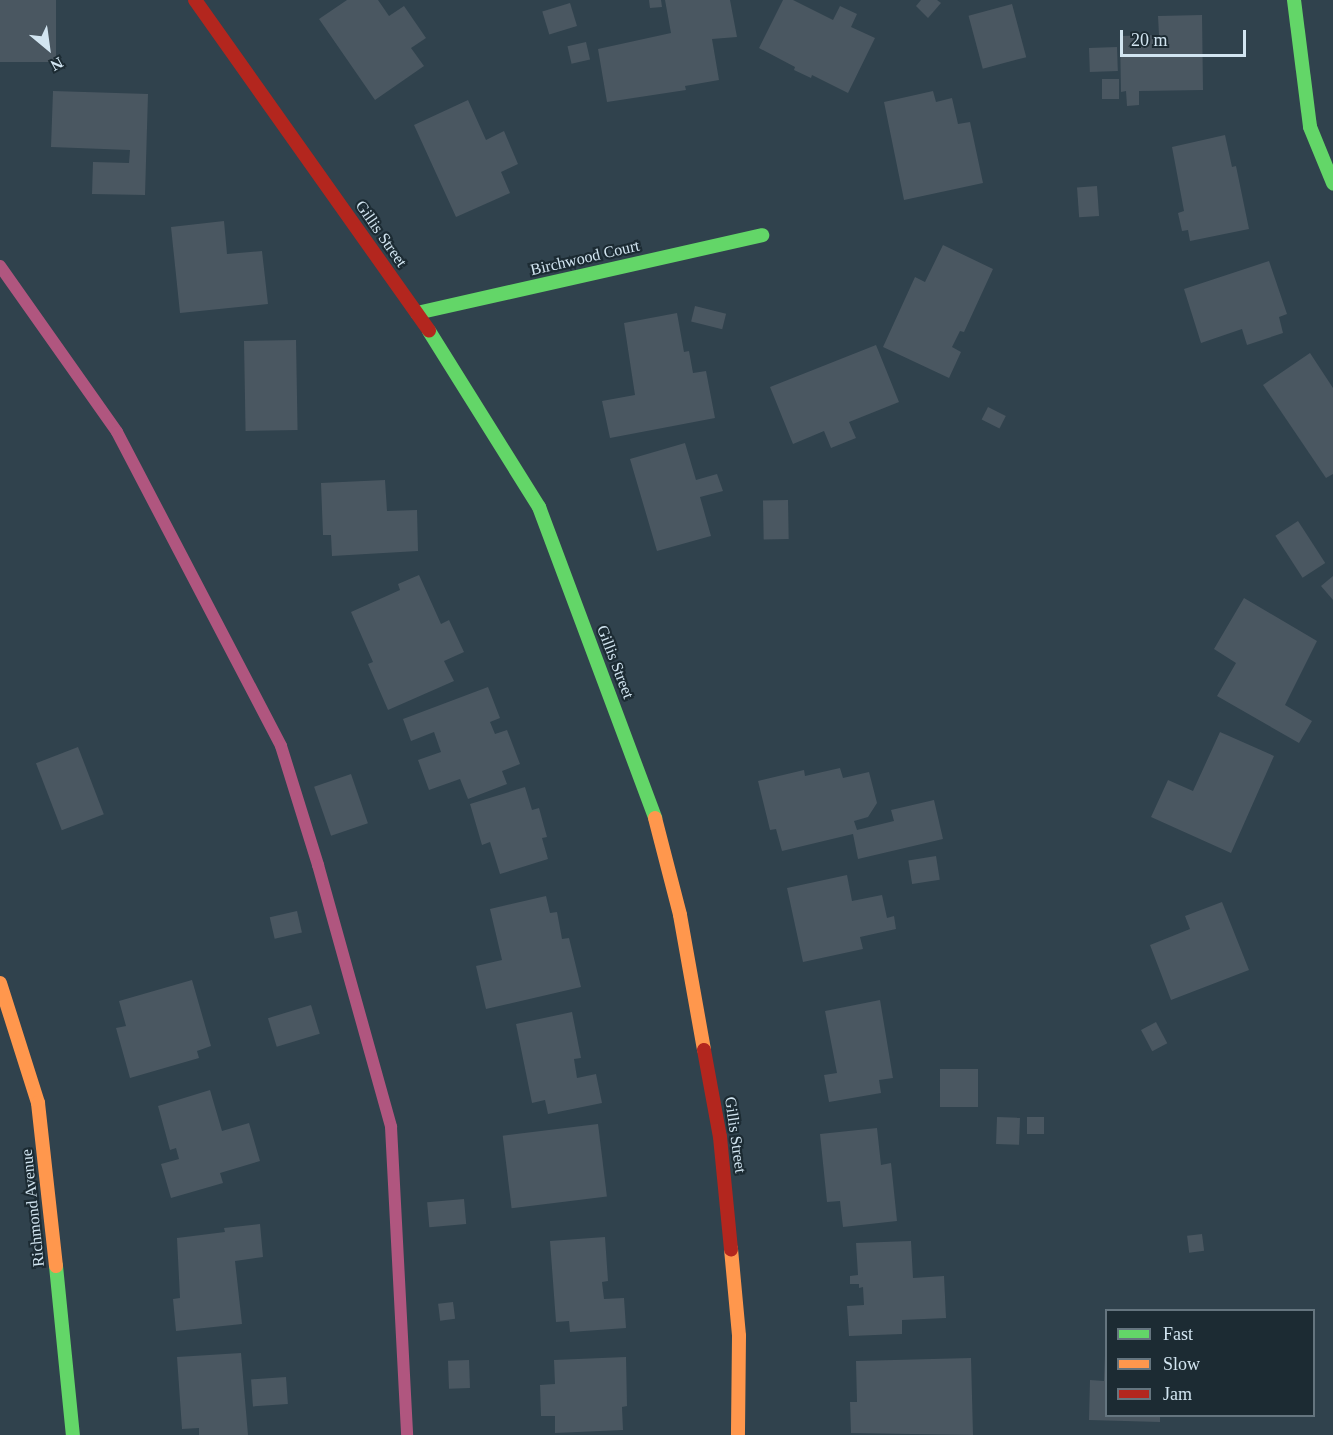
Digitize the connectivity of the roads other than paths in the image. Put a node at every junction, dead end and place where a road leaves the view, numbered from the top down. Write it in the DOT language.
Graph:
graph roads {
  1 [pos="195,0"];
  2 [pos="1294,0"];
  3 [pos="1333,183"];
  4 [pos="762,235"];
  5 [pos="417,313"];
  6 [pos="0,983"];
  7 [pos="73,1435"];
  8 [pos="738,1435"];
  1 -- 5 [label="street, Gillis Street"];
  2 -- 3 [label="street"];
  4 -- 5 [label="street, Birchwood Court"];
  5 -- 8 [label="street, Gillis Street"];
  6 -- 7 [label="street, Richmond Avenue"];
}
